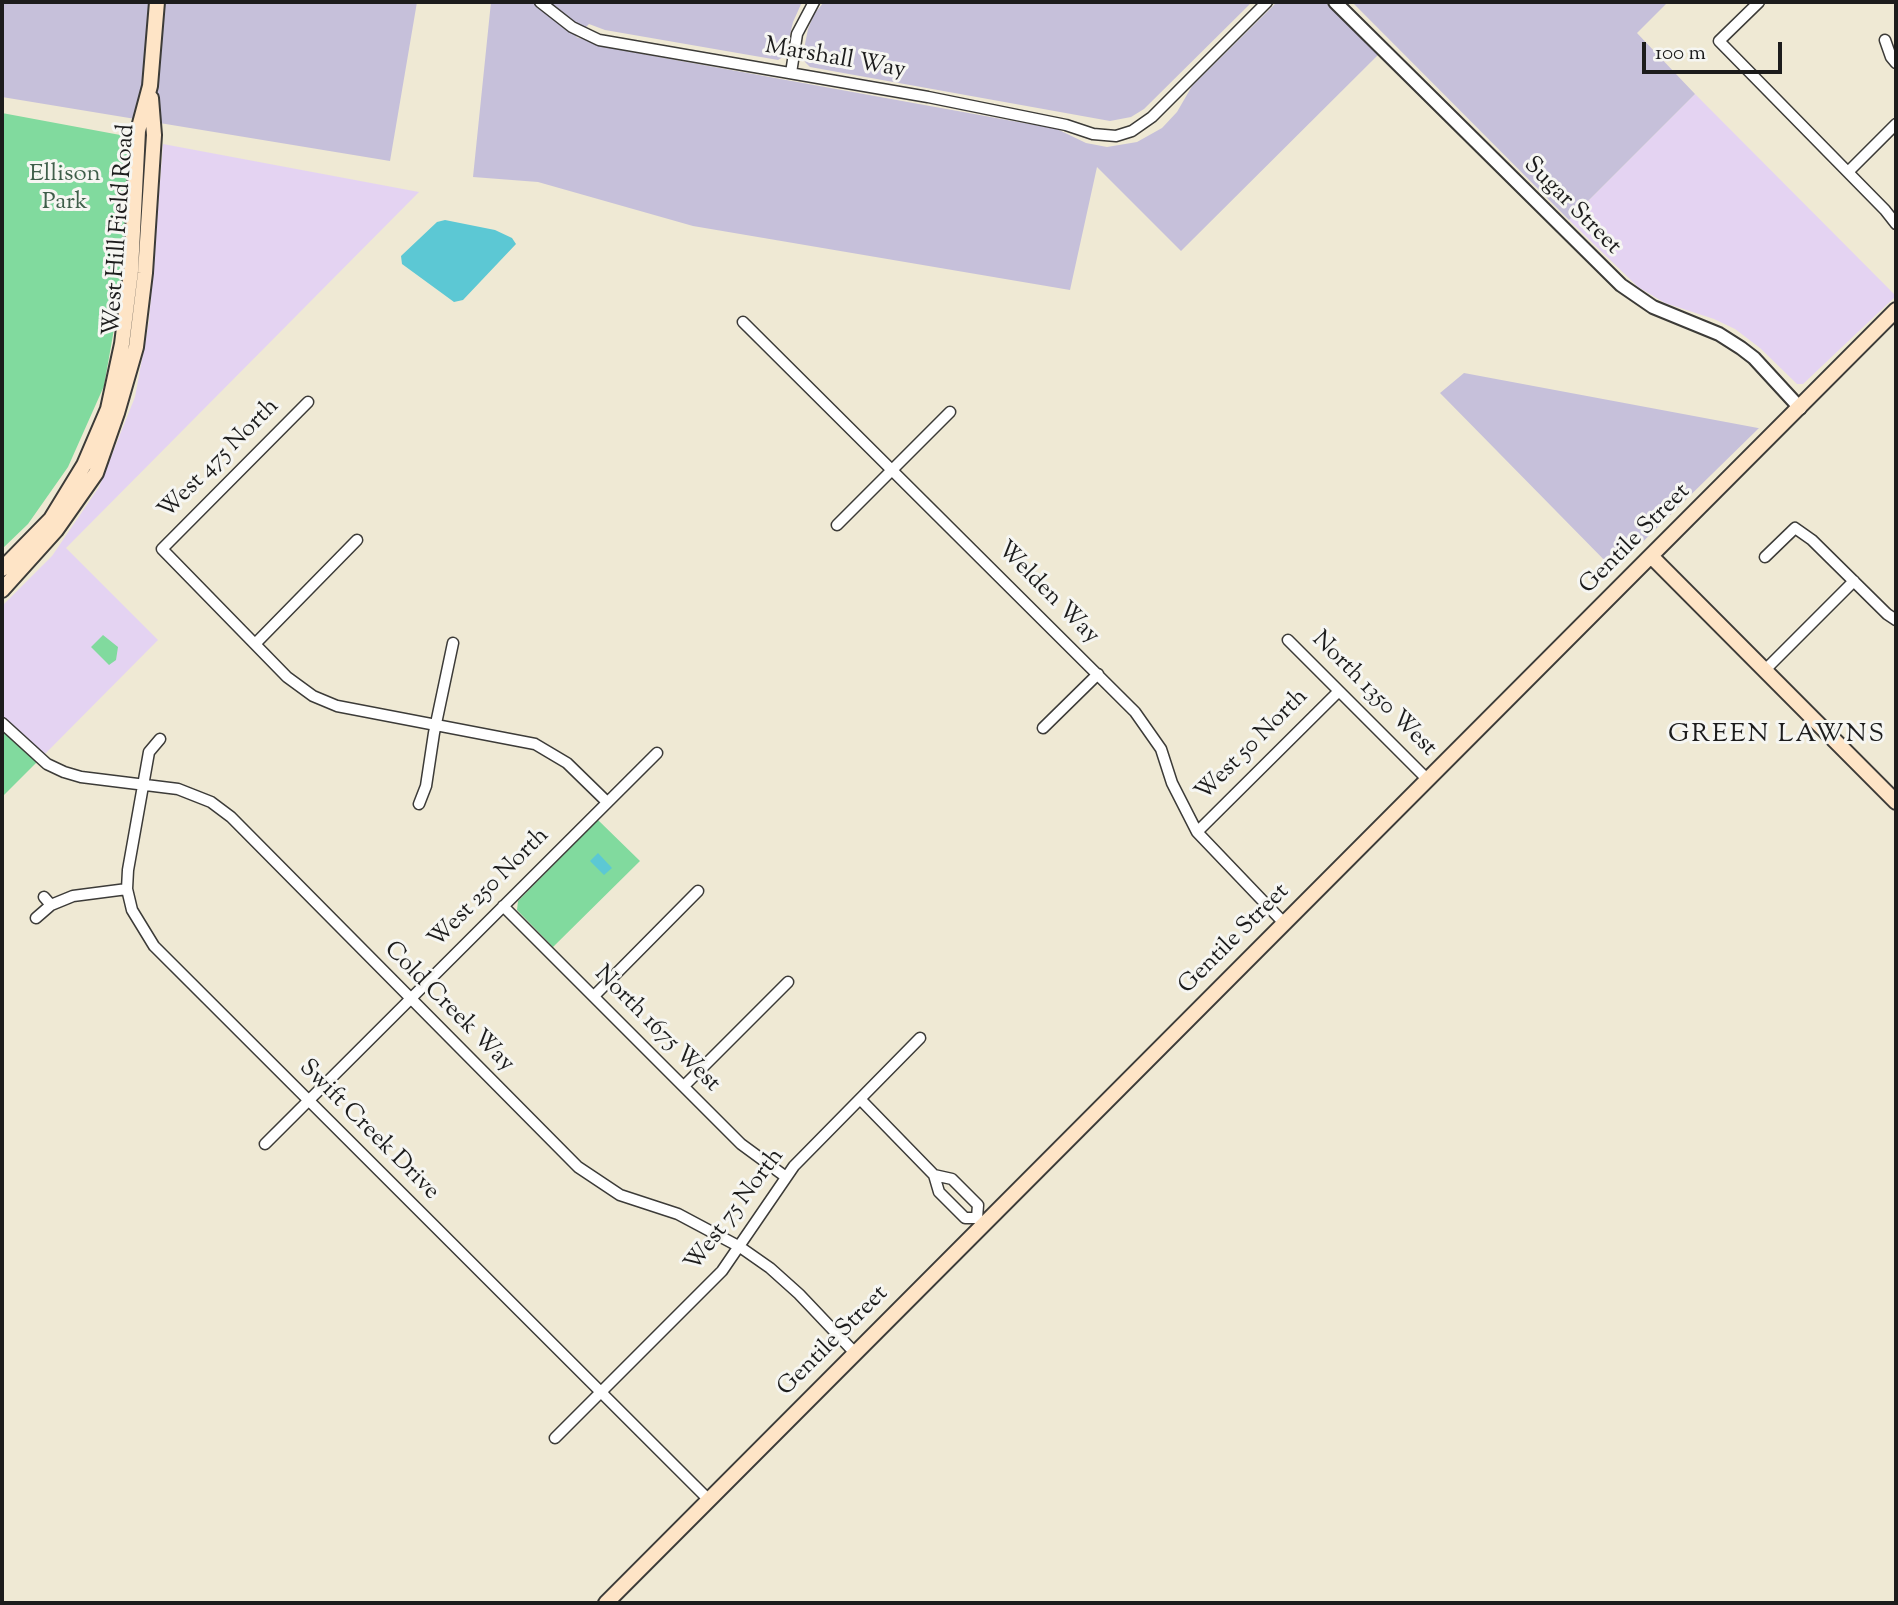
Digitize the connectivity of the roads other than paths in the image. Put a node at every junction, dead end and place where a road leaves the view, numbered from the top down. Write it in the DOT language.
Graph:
graph roads {
  1 [pos="157,2"];
  2 [pos="540,2"];
  3 [pos="814,2"];
  4 [pos="1267,2"];
  5 [pos="1335,2"];
  6 [pos="1759,2"];
  7 [pos="1885,40"];
  8 [pos="1896,63"];
  9 [pos="791,73"];
  10 [pos="150,86"];
  11 [pos="1896,124"];
  12 [pos="1848,172"];
  13 [pos="1896,224"];
  14 [pos="1896,310"];
  15 [pos="743,322"];
  16 [pos="307,401"];
  17 [pos="1800,408"];
  18 [pos="950,412"];
  19 [pos="892,470"];
  20 [pos="837,525"];
  21 [pos="357,540"];
  22 [pos="1652,557"];
  23 [pos="1765,557"];
  24 [pos="2,569"];
  25 [pos="1854,581"];
  26 [pos="2,590"];
  27 [pos="1896,620"];
  28 [pos="1288,640"];
  29 [pos="255,643"];
  30 [pos="453,643"];
  31 [pos="1764,671"];
  32 [pos="1098,674"];
  33 [pos="1339,691"];
  34 [pos="2,723"];
  35 [pos="435,725"];
  36 [pos="1044,728"];
  37 [pos="160,739"];
  38 [pos="657,753"];
  39 [pos="1428,780"];
  40 [pos="144,784"];
  41 [pos="607,802"];
  42 [pos="1896,802"];
  43 [pos="419,804"];
  44 [pos="1197,832"];
  45 [pos="127,889"];
  46 [pos="698,891"];
  47 [pos="503,906"];
  48 [pos="36,918"];
  49 [pos="1284,923"];
  50 [pos="789,982"];
  51 [pos="594,996"];
  52 [pos="409,999"];
  53 [pos="920,1038"];
  54 [pos="684,1086"];
  55 [pos="860,1099"];
  56 [pos="308,1101"];
  57 [pos="265,1144"];
  58 [pos="934,1175"];
  59 [pos="786,1177"];
  60 [pos="981,1221"];
  61 [pos="740,1247"];
  62 [pos="855,1353"];
  63 [pos="601,1392"];
  64 [pos="555,1438"];
  65 [pos="709,1500"];
  66 [pos="606,1603"];
  1 -- 10 [label="main road, West Hill Field Road"];
  2 -- 9 [label="street, Marshall Way"];
  3 -- 9 [label="street"];
  4 -- 9 [label="street, Marshall Way"];
  5 -- 17 [label="street, Sugar Street"];
  6 -- 12 [label="street"];
  7 -- 8 [label="street"];
  10 -- 24 [label="main road, West Hill Field Road"];
  10 -- 26 [label="main road, West Hill Field Road"];
  11 -- 12 [label="street"];
  12 -- 13 [label="street"];
  14 -- 17 [label="main road, Gentile Street"];
  15 -- 19 [label="street, Welden Way"];
  16 -- 29 [label="street, West 475 North"];
  17 -- 22 [label="main road, Gentile Street"];
  18 -- 19 [label="street"];
  19 -- 20 [label="street"];
  19 -- 32 [label="street, Welden Way"];
  21 -- 29 [label="street"];
  22 -- 31 [label="main road"];
  22 -- 39 [label="main road, Gentile Street"];
  23 -- 25 [label="street"];
  25 -- 27 [label="street"];
  25 -- 31 [label="street"];
  28 -- 33 [label="street, North 1350 West"];
  29 -- 35 [label="street"];
  30 -- 35 [label="street"];
  31 -- 42 [label="main road"];
  32 -- 36 [label="street"];
  32 -- 44 [label="street, Welden Way"];
  33 -- 39 [label="street, North 1350 West"];
  33 -- 44 [label="street, West 50 North"];
  34 -- 40 [label="street, Cold Creek Way"];
  35 -- 41 [label="street"];
  35 -- 43 [label="street"];
  37 -- 40 [label="street, Swift Creek Drive"];
  38 -- 41 [label="street, West 250 North"];
  39 -- 49 [label="main road, Gentile Street"];
  40 -- 45 [label="street, Swift Creek Drive"];
  40 -- 52 [label="street, Cold Creek Way"];
  41 -- 47 [label="street, West 250 North"];
  44 -- 49 [label="street, Welden Way"];
  45 -- 48 [label="street"];
  45 -- 56 [label="street, Swift Creek Drive"];
  46 -- 51 [label="street"];
  47 -- 51 [label="street, North 1675 West"];
  47 -- 52 [label="street, West 250 North"];
  49 -- 60 [label="main road, Gentile Street"];
  50 -- 54 [label="street"];
  51 -- 54 [label="street, North 1675 West"];
  52 -- 56 [label="street, West 250 North"];
  52 -- 61 [label="street, Cold Creek Way"];
  53 -- 55 [label="street, West 75 North"];
  54 -- 59 [label="street, North 1675 West"];
  55 -- 58 [label="street"];
  55 -- 59 [label="street, West 75 North"];
  56 -- 57 [label="street, West 250 North"];
  56 -- 63 [label="street, Swift Creek Drive"];
  58 -- 60 [label="street"];
  58 -- 60 [label="street"];
  59 -- 61 [label="street, West 75 North"];
  60 -- 62 [label="main road, Gentile Street"];
  61 -- 62 [label="street, Cold Creek Way"];
  61 -- 63 [label="street, West 75 North"];
  62 -- 65 [label="main road, Gentile Street"];
  63 -- 64 [label="street, West 75 North"];
  63 -- 65 [label="street, Swift Creek Drive"];
  65 -- 66 [label="main road, Gentile Street"];
}
